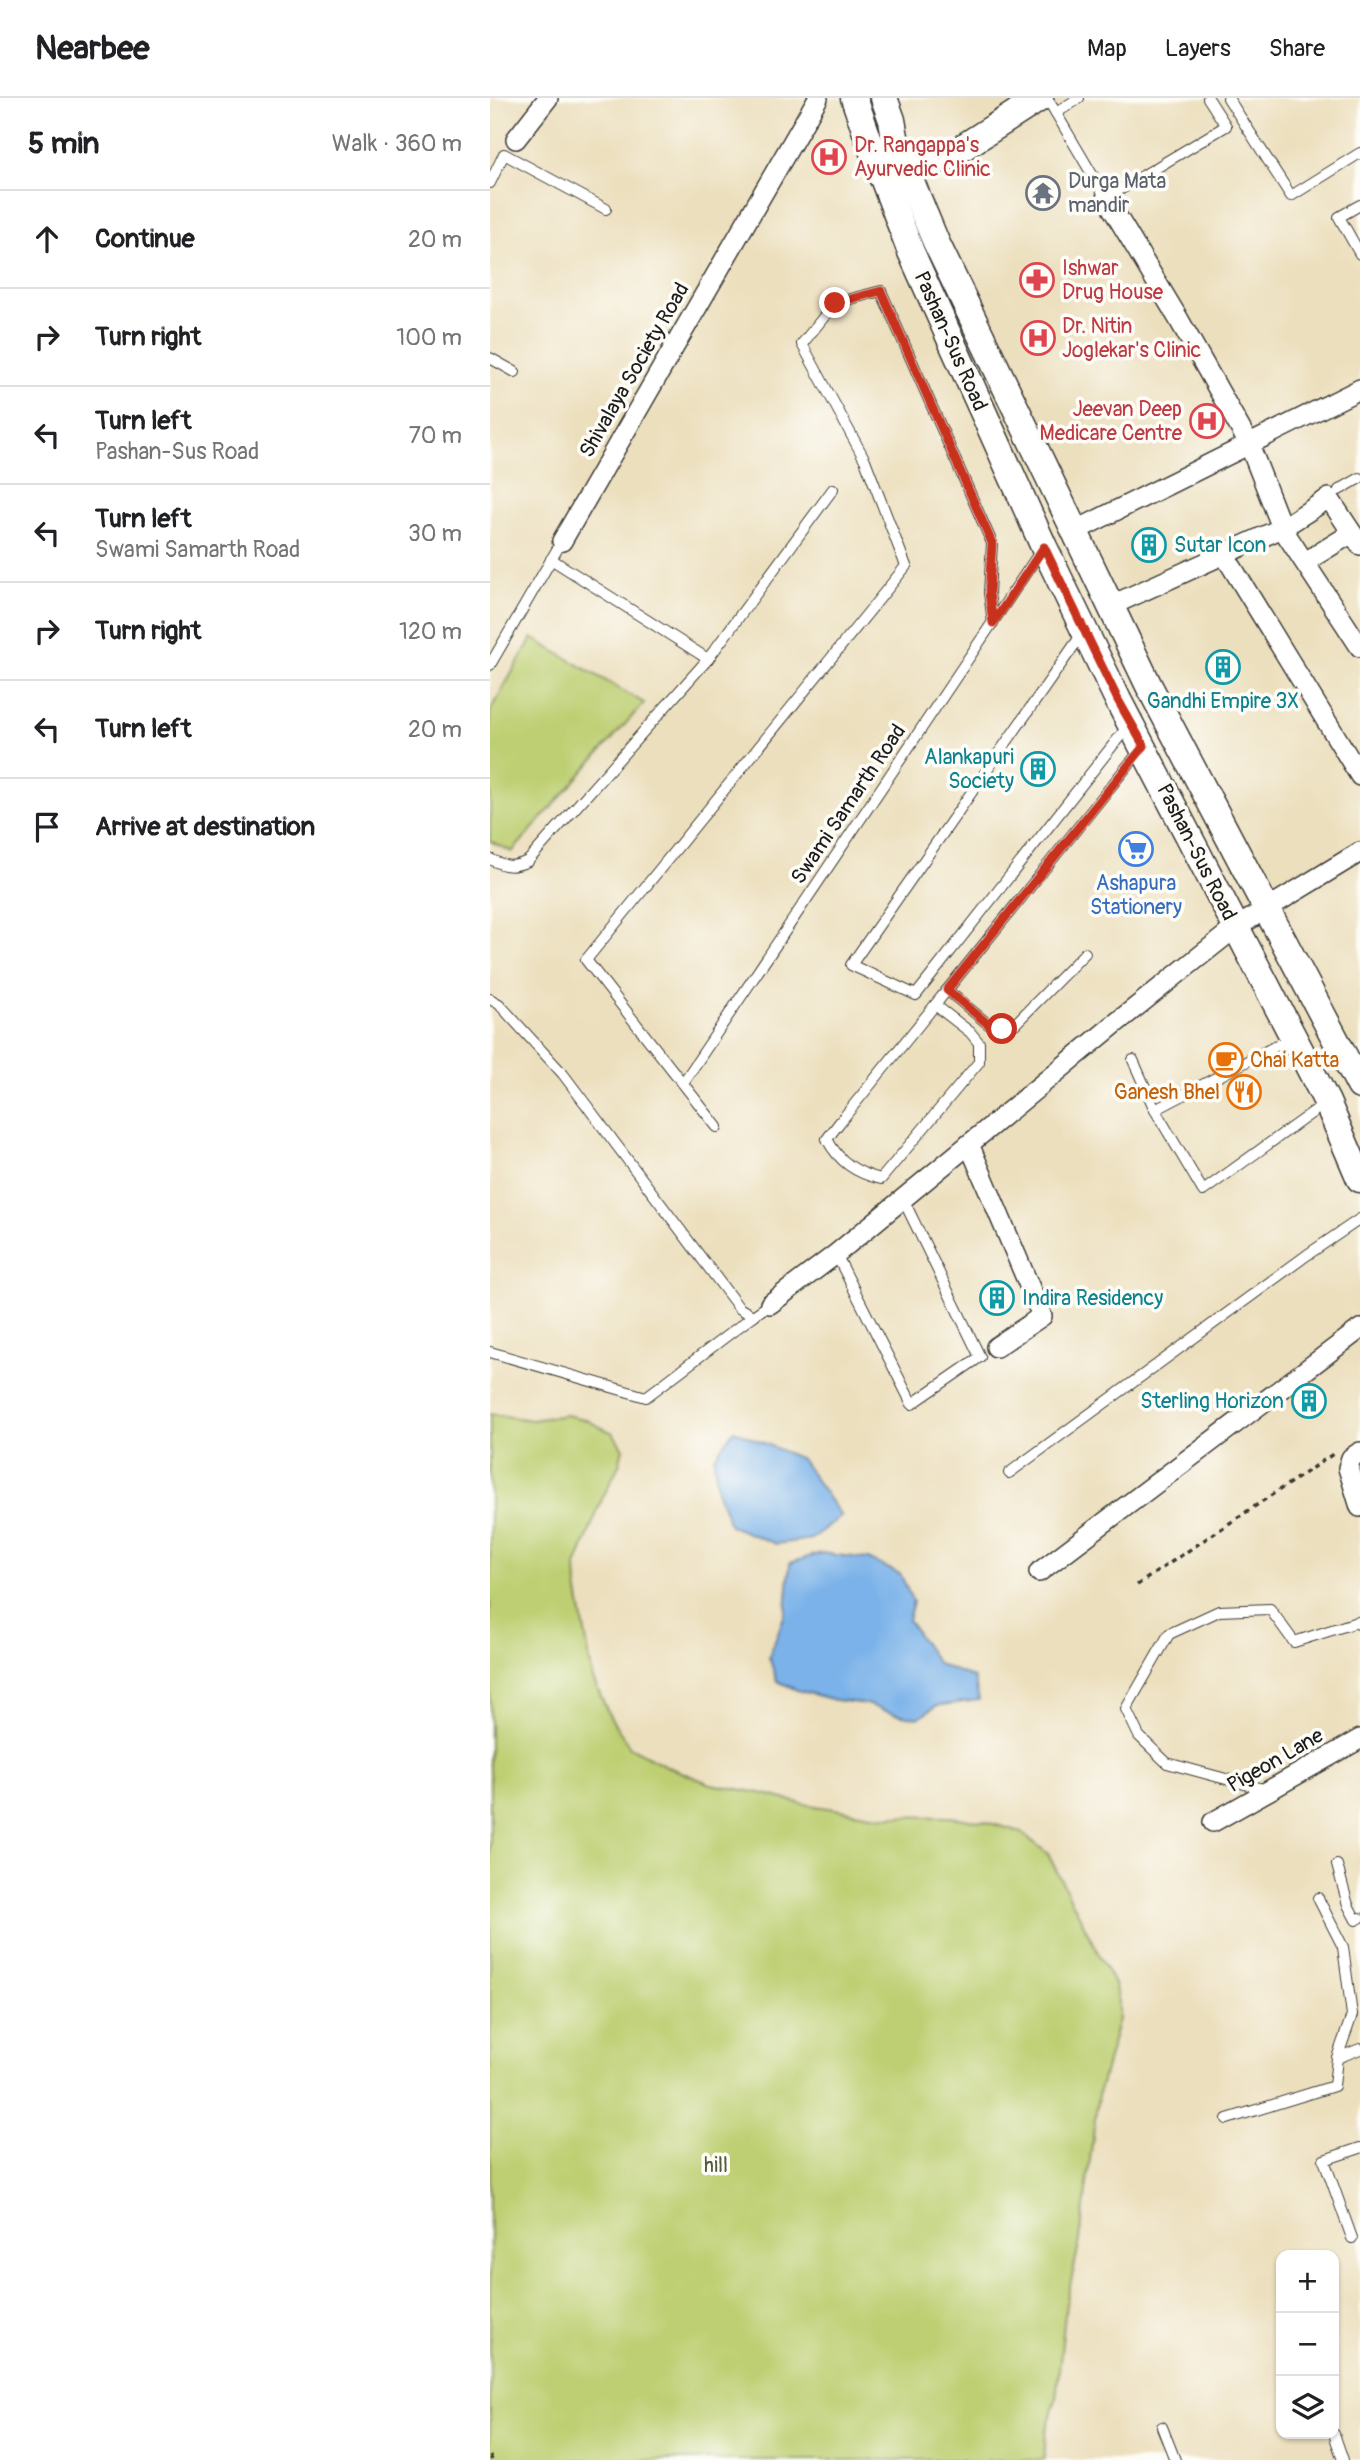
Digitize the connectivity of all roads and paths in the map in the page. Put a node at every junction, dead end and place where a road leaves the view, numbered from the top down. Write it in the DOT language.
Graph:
graph roads {
  1 [pos="548,98"];
  2 [pos="818,98"];
  3 [pos="854,98"];
  4 [pos="884,98"];
  5 [pos="1010,98"];
  6 [pos="1047,98"];
  7 [pos="1079,98"];
  8 [pos="1208,98"];
  9 [pos="1228,98"];
  10 [pos="1048,106"];
  11 [pos="510,147"];
  12 [pos="1360,153"];
  13 [pos="896,164"];
  14 [pos="490,183"];
  15 [pos="1106,198"];
  16 [pos="1360,205"];
  17 [pos="606,209"];
  18 [pos="1360,254"];
  19 [pos="490,358"];
  20 [pos="515,372"];
  21 [pos="1360,389"];
  22 [pos="1249,444"];
  23 [pos="1360,478"];
  24 [pos="833,489"];
  25 [pos="1339,489"];
  26 [pos="1282,528"];
  27 [pos="1073,532"];
  28 [pos="1356,539"];
  29 [pos="562,541"];
  30 [pos="1044,547"];
  31 [pos="1224,554"];
  32 [pos="551,559"];
  33 [pos="1305,562"];
  34 [pos="1110,606"];
  35 [pos="993,623"];
  36 [pos="1084,631"];
  37 [pos="1360,647"];
  38 [pos="708,659"];
  39 [pos="490,665"];
  40 [pos="1131,723"];
  41 [pos="1144,746"];
  42 [pos="1360,776"];
  43 [pos="1360,852"];
  44 [pos="490,859"];
  45 [pos="1268,908"];
  46 [pos="1236,928"];
  47 [pos="1085,953"];
  48 [pos="947,990"];
  49 [pos="490,999"];
  50 [pos="935,1004"];
  51 [pos="1293,1037"];
  52 [pos="1133,1060"];
  53 [pos="683,1083"];
  54 [pos="1360,1086"];
  55 [pos="1327,1102"];
  56 [pos="1155,1110"];
  57 [pos="717,1127"];
  58 [pos="969,1144"];
  59 [pos="1360,1179"];
  60 [pos="903,1199"];
  61 [pos="1360,1219"];
  62 [pos="836,1254"];
  63 [pos="770,1304"];
  64 [pos="753,1315"];
  65 [pos="1360,1329"];
  66 [pos="996,1348"];
  67 [pos="490,1352"];
  68 [pos="1338,1451"];
  69 [pos="1360,1452"];
  70 [pos="1009,1473"];
  71 [pos="1360,1507"];
  72 [pos="1038,1572"];
  73 [pos="1137,1585"];
  74 [pos="1360,1625"];
  75 [pos="1360,1739"];
  76 [pos="1268,1791"];
  77 [pos="1213,1822"];
  78 [pos="1337,1865"];
  79 [pos="1318,1898"];
  80 [pos="1360,1918"];
  81 [pos="1360,2049"];
  82 [pos="1337,2058"];
  83 [pos="1227,2119"];
  84 [pos="1360,2148"];
  85 [pos="1352,2238"];
  86 [pos="1162,2427"];
  87 [pos="1336,2439"];
  88 [pos="1175,2460"];
  89 [pos="1343,2460"];
  1 -- 11 [label="street"];
  2 -- 29 [label="street, Shivalaya Society Road"];
  3 -- 13 [label="main road, Pashan-Sus Road"];
  4 -- 13 [label="main road, Pashan-Sus Road"];
  5 -- 13 [label="main road"];
  6 -- 10 [label="lane"];
  7 -- 10 [label="lane"];
  8 -- 15 [label="lane"];
  9 -- 12 [label="lane"];
  10 -- 13 [label="main road"];
  10 -- 15 [label="lane"];
  11 -- 14 [label="lane"];
  11 -- 17 [label="lane"];
  13 -- 27 [label="main road, Pashan-Sus Road"];
  13 -- 30 [label="main road, Pashan-Sus Road"];
  15 -- 22 [label="street"];
  16 -- 18 [label="lane"];
  19 -- 20 [label="lane"];
  21 -- 22 [label="street"];
  22 -- 26 [label="street"];
  22 -- 27 [label="street"];
  23 -- 25 [label="lane"];
  24 -- 38 [label="lane"];
  26 -- 28 [label="street"];
  26 -- 31 [label="street"];
  26 -- 33 [label="street"];
  27 -- 34 [label="main road, Pashan-Sus Road"];
  28 -- 33 [label="street"];
  29 -- 32 [label="lane, Shivalaya Society Road"];
  30 -- 35 [label="lane, Swami Samarth Road"];
  30 -- 36 [label="main road, Pashan-Sus Road"];
  31 -- 34 [label="street"];
  31 -- 42 [label="street"];
  32 -- 38 [label="lane"];
  32 -- 39 [label="lane, Shivalaya Society Road"];
  33 -- 37 [label="street"];
  34 -- 45 [label="main road, Pashan-Sus Road"];
  35 -- 53 [label="lane, Swami Samarth Road"];
  35 -- 53 [label="lane"];
  36 -- 40 [label="main road, Pashan-Sus Road"];
  36 -- 40 [label="lane"];
  38 -- 44 [label="lane"];
  40 -- 41 [label="main road, Pashan-Sus Road"];
  41 -- 46 [label="main road, Pashan-Sus Road"];
  41 -- 48 [label="lane"];
  43 -- 45 [label="street"];
  45 -- 46 [label="street"];
  45 -- 54 [label="main road, Pashan-Sus Road"];
  46 -- 51 [label="main road, Pashan-Sus Road"];
  46 -- 58 [label="street"];
  47 -- 48 [label="lane"];
  48 -- 50 [label="lane"];
  49 -- 64 [label="lane"];
  50 -- 50 [label="lane"];
  51 -- 55 [label="main road, Pashan-Sus Road"];
  51 -- 56 [label="lane"];
  52 -- 56 [label="lane"];
  53 -- 57 [label="lane"];
  55 -- 56 [label="lane"];
  55 -- 59 [label="main road, Pashan-Sus Road"];
  58 -- 60 [label="street"];
  58 -- 66 [label="street"];
  60 -- 62 [label="street"];
  60 -- 62 [label="lane"];
  61 -- 70 [label="lane"];
  62 -- 63 [label="street"];
  63 -- 64 [label="lane"];
  64 -- 67 [label="lane"];
  65 -- 72 [label="street"];
  68 -- 73 [label="path"];
  69 -- 71 [label="street"];
  74 -- 76 [label="lane"];
  75 -- 76 [label="street, Pigeon Lane"];
  76 -- 77 [label="street, Pigeon Lane"];
  78 -- 80 [label="lane"];
  79 -- 82 [label="lane"];
  81 -- 82 [label="lane"];
  82 -- 83 [label="lane"];
  84 -- 85 [label="lane"];
  86 -- 88 [label="lane"];
  87 -- 89 [label="lane"];
}
